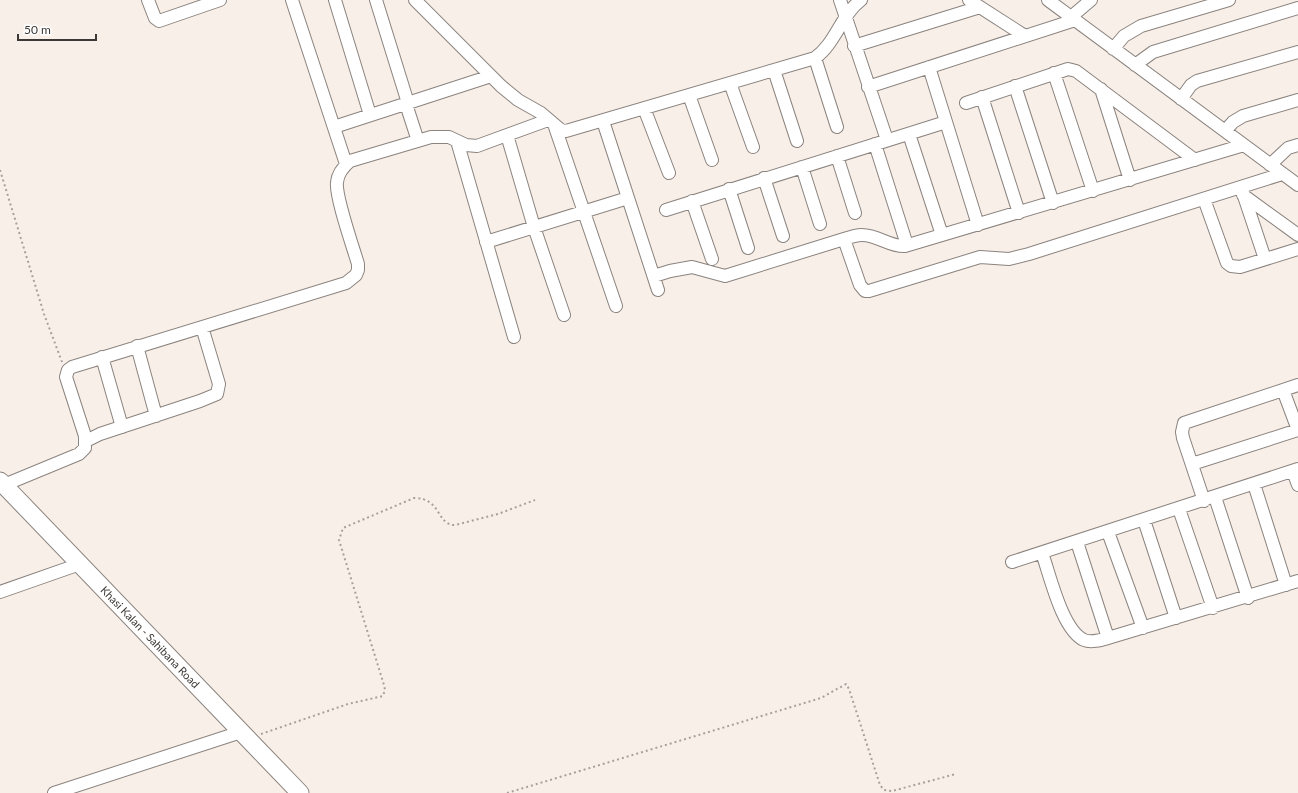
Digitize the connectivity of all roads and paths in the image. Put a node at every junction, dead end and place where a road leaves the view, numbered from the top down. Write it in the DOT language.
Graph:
graph roads {
  1 [pos="148,0"];
  2 [pos="220,0"];
  3 [pos="292,0"];
  4 [pos="335,0"];
  5 [pos="376,0"];
  6 [pos="414,0"];
  7 [pos="840,0"];
  8 [pos="861,0"];
  9 [pos="969,0"];
  10 [pos="1048,0"];
  11 [pos="1091,0"];
  12 [pos="1226,0"];
  13 [pos="980,7"];
  14 [pos="1298,8"];
  15 [pos="845,19"];
  16 [pos="1073,19"];
  17 [pos="1026,36"];
  18 [pos="854,46"];
  19 [pos="1113,48"];
  20 [pos="1298,52"];
  21 [pos="815,58"];
  22 [pos="1135,65"];
  23 [pos="929,67"];
  24 [pos="774,70"];
  25 [pos="1054,73"];
  26 [pos="491,76"];
  27 [pos="730,83"];
  28 [pos="1016,86"];
  29 [pos="868,87"];
  30 [pos="1101,89"];
  31 [pos="689,95"];
  32 [pos="982,98"];
  33 [pos="1181,99"];
  34 [pos="1298,100"];
  35 [pos="407,103"];
  36 [pos="966,103"];
  37 [pos="644,108"];
  38 [pos="370,115"];
  39 [pos="603,121"];
  40 [pos="946,122"];
  41 [pos="552,123"];
  42 [pos="334,127"];
  43 [pos="837,127"];
  44 [pos="1225,131"];
  45 [pos="909,134"];
  46 [pos="507,135"];
  47 [pos="887,140"];
  48 [pos="418,141"];
  49 [pos="457,141"];
  50 [pos="797,141"];
  51 [pos="874,144"];
  52 [pos="1244,145"];
  53 [pos="1298,145"];
  54 [pos="753,147"];
  55 [pos="837,156"];
  56 [pos="712,160"];
  57 [pos="1195,160"];
  58 [pos="346,164"];
  59 [pos="1270,165"];
  60 [pos="802,167"];
  61 [pos="0,170"];
  62 [pos="669,173"];
  63 [pos="1282,174"];
  64 [pos="764,178"];
  65 [pos="1130,180"];
  66 [pos="1298,185"];
  67 [pos="729,189"];
  68 [pos="1093,191"];
  69 [pos="1242,191"];
  70 [pos="628,198"];
  71 [pos="1204,199"];
  72 [pos="692,201"];
  73 [pos="1053,203"];
  74 [pos="666,210"];
  75 [pos="583,211"];
  76 [pos="855,213"];
  77 [pos="1019,213"];
  78 [pos="820,224"];
  79 [pos="978,225"];
  80 [pos="534,227"];
  81 [pos="942,235"];
  82 [pos="1298,235"];
  83 [pos="783,236"];
  84 [pos="844,239"];
  85 [pos="486,242"];
  86 [pos="907,245"];
  87 [pos="748,248"];
  88 [pos="1298,249"];
  89 [pos="712,259"];
  90 [pos="1265,259"];
  91 [pos="654,276"];
  92 [pos="658,290"];
  93 [pos="616,306"];
  94 [pos="564,315"];
  95 [pos="202,327"];
  96 [pos="514,337"];
  97 [pos="137,346"];
  98 [pos="102,357"];
  99 [pos="66,374"];
  100 [pos="1298,385"];
  101 [pos="1283,390"];
  102 [pos="156,416"];
  103 [pos="122,427"];
  104 [pos="1298,430"];
  105 [pos="86,441"];
  106 [pos="1192,464"];
  107 [pos="1296,470"];
  108 [pos="2,483"];
  109 [pos="1254,484"];
  110 [pos="1298,485"];
  111 [pos="1209,499"];
  112 [pos="535,500"];
  113 [pos="1179,509"];
  114 [pos="1144,520"];
  115 [pos="1108,532"];
  116 [pos="1077,542"];
  117 [pos="1042,553"];
  118 [pos="1012,562"];
  119 [pos="80,564"];
  120 [pos="1298,581"];
  121 [pos="1286,585"];
  122 [pos="0,592"];
  123 [pos="1248,598"];
  124 [pos="1213,608"];
  125 [pos="1176,618"];
  126 [pos="1143,628"];
  127 [pos="1108,638"];
  128 [pos="244,736"];
  129 [pos="956,774"];
  130 [pos="54,793"];
  131 [pos="300,793"];
  132 [pos="507,793"];
  1 -- 2 [label="street"];
  3 -- 42 [label="street"];
  4 -- 38 [label="street"];
  5 -- 35 [label="street"];
  6 -- 26 [label="street"];
  7 -- 15 [label="street"];
  8 -- 15 [label="street"];
  9 -- 13 [label="street"];
  10 -- 16 [label="street"];
  11 -- 16 [label="street"];
  12 -- 19 [label="street"];
  13 -- 17 [label="street"];
  13 -- 18 [label="street"];
  14 -- 22 [label="street"];
  15 -- 18 [label="street"];
  15 -- 21 [label="street"];
  16 -- 17 [label="street"];
  16 -- 19 [label="street"];
  17 -- 23 [label="street"];
  18 -- 29 [label="street"];
  19 -- 22 [label="street"];
  20 -- 33 [label="street"];
  21 -- 24 [label="street"];
  21 -- 43 [label="street"];
  22 -- 33 [label="street"];
  23 -- 29 [label="street"];
  23 -- 40 [label="street"];
  24 -- 27 [label="street"];
  24 -- 50 [label="street"];
  25 -- 28 [label="street"];
  25 -- 30 [label="street"];
  25 -- 68 [label="street"];
  26 -- 35 [label="street"];
  26 -- 41 [label="street"];
  27 -- 31 [label="street"];
  27 -- 54 [label="street"];
  28 -- 32 [label="street"];
  28 -- 73 [label="street"];
  29 -- 47 [label="street"];
  30 -- 57 [label="street"];
  30 -- 65 [label="street"];
  31 -- 37 [label="street"];
  31 -- 56 [label="street"];
  32 -- 36 [label="street"];
  32 -- 77 [label="street"];
  33 -- 44 [label="street"];
  34 -- 44 [label="street"];
  35 -- 38 [label="street"];
  35 -- 48 [label="street"];
  37 -- 39 [label="street"];
  37 -- 62 [label="street"];
  38 -- 42 [label="street"];
  39 -- 41 [label="street"];
  39 -- 70 [label="street"];
  40 -- 45 [label="street"];
  40 -- 79 [label="street"];
  41 -- 46 [label="street"];
  41 -- 75 [label="street"];
  42 -- 58 [label="street"];
  44 -- 52 [label="street"];
  45 -- 47 [label="street"];
  45 -- 81 [label="street"];
  46 -- 49 [label="street"];
  46 -- 80 [label="street"];
  47 -- 51 [label="street"];
  48 -- 49 [label="street"];
  48 -- 58 [label="street"];
  49 -- 85 [label="street"];
  51 -- 55 [label="street"];
  51 -- 86 [label="street"];
  52 -- 57 [label="street"];
  52 -- 59 [label="street"];
  53 -- 59 [label="street"];
  55 -- 60 [label="street"];
  55 -- 76 [label="street"];
  57 -- 65 [label="street"];
  58 -- 95 [label="street"];
  59 -- 63 [label="street"];
  60 -- 64 [label="street"];
  60 -- 78 [label="street"];
  61 -- 99 [label="path"];
  63 -- 66 [label="street"];
  63 -- 69 [label="street"];
  64 -- 67 [label="street"];
  64 -- 83 [label="street"];
  65 -- 68 [label="street"];
  67 -- 72 [label="street"];
  67 -- 87 [label="street"];
  68 -- 73 [label="street"];
  69 -- 71 [label="street"];
  69 -- 82 [label="street"];
  69 -- 90 [label="street"];
  70 -- 75 [label="street"];
  70 -- 91 [label="street"];
  71 -- 84 [label="street"];
  71 -- 90 [label="street"];
  72 -- 74 [label="street"];
  72 -- 89 [label="street"];
  73 -- 77 [label="street"];
  75 -- 80 [label="street"];
  75 -- 93 [label="street"];
  77 -- 79 [label="street"];
  79 -- 81 [label="street"];
  80 -- 85 [label="street"];
  80 -- 94 [label="street"];
  81 -- 86 [label="street"];
  84 -- 86 [label="street"];
  84 -- 91 [label="street"];
  85 -- 96 [label="street"];
  88 -- 90 [label="street"];
  91 -- 92 [label="street"];
  95 -- 97 [label="street"];
  95 -- 102 [label="street"];
  97 -- 98 [label="street"];
  97 -- 102 [label="street"];
  98 -- 99 [label="street"];
  98 -- 103 [label="street"];
  99 -- 105 [label="street"];
  100 -- 101 [label="street"];
  101 -- 104 [label="street"];
  101 -- 106 [label="street"];
  102 -- 103 [label="street"];
  103 -- 105 [label="street"];
  104 -- 106 [label="street"];
  105 -- 108 [label="street"];
  106 -- 111 [label="street"];
  107 -- 109 [label="street"];
  107 -- 110 [label="street"];
  108 -- 119 [label="street, Khasi Kalan - Sahibana Road"];
  109 -- 111 [label="street"];
  109 -- 121 [label="street"];
  111 -- 113 [label="street"];
  111 -- 123 [label="street"];
  112 -- 128 [label="path"];
  113 -- 114 [label="street"];
  113 -- 124 [label="street"];
  114 -- 115 [label="street"];
  114 -- 125 [label="street"];
  115 -- 116 [label="street"];
  115 -- 126 [label="street"];
  116 -- 117 [label="street"];
  116 -- 127 [label="street"];
  117 -- 118 [label="street"];
  117 -- 127 [label="street"];
  119 -- 122 [label="street"];
  119 -- 128 [label="street, Khasi Kalan - Sahibana Road"];
  120 -- 121 [label="street"];
  121 -- 123 [label="street"];
  123 -- 124 [label="street"];
  124 -- 125 [label="street"];
  125 -- 126 [label="street"];
  126 -- 127 [label="street"];
  128 -- 130 [label="street"];
  128 -- 131 [label="street, Khasi Kalan - Sahibana Road"];
  129 -- 132 [label="path"];
}
